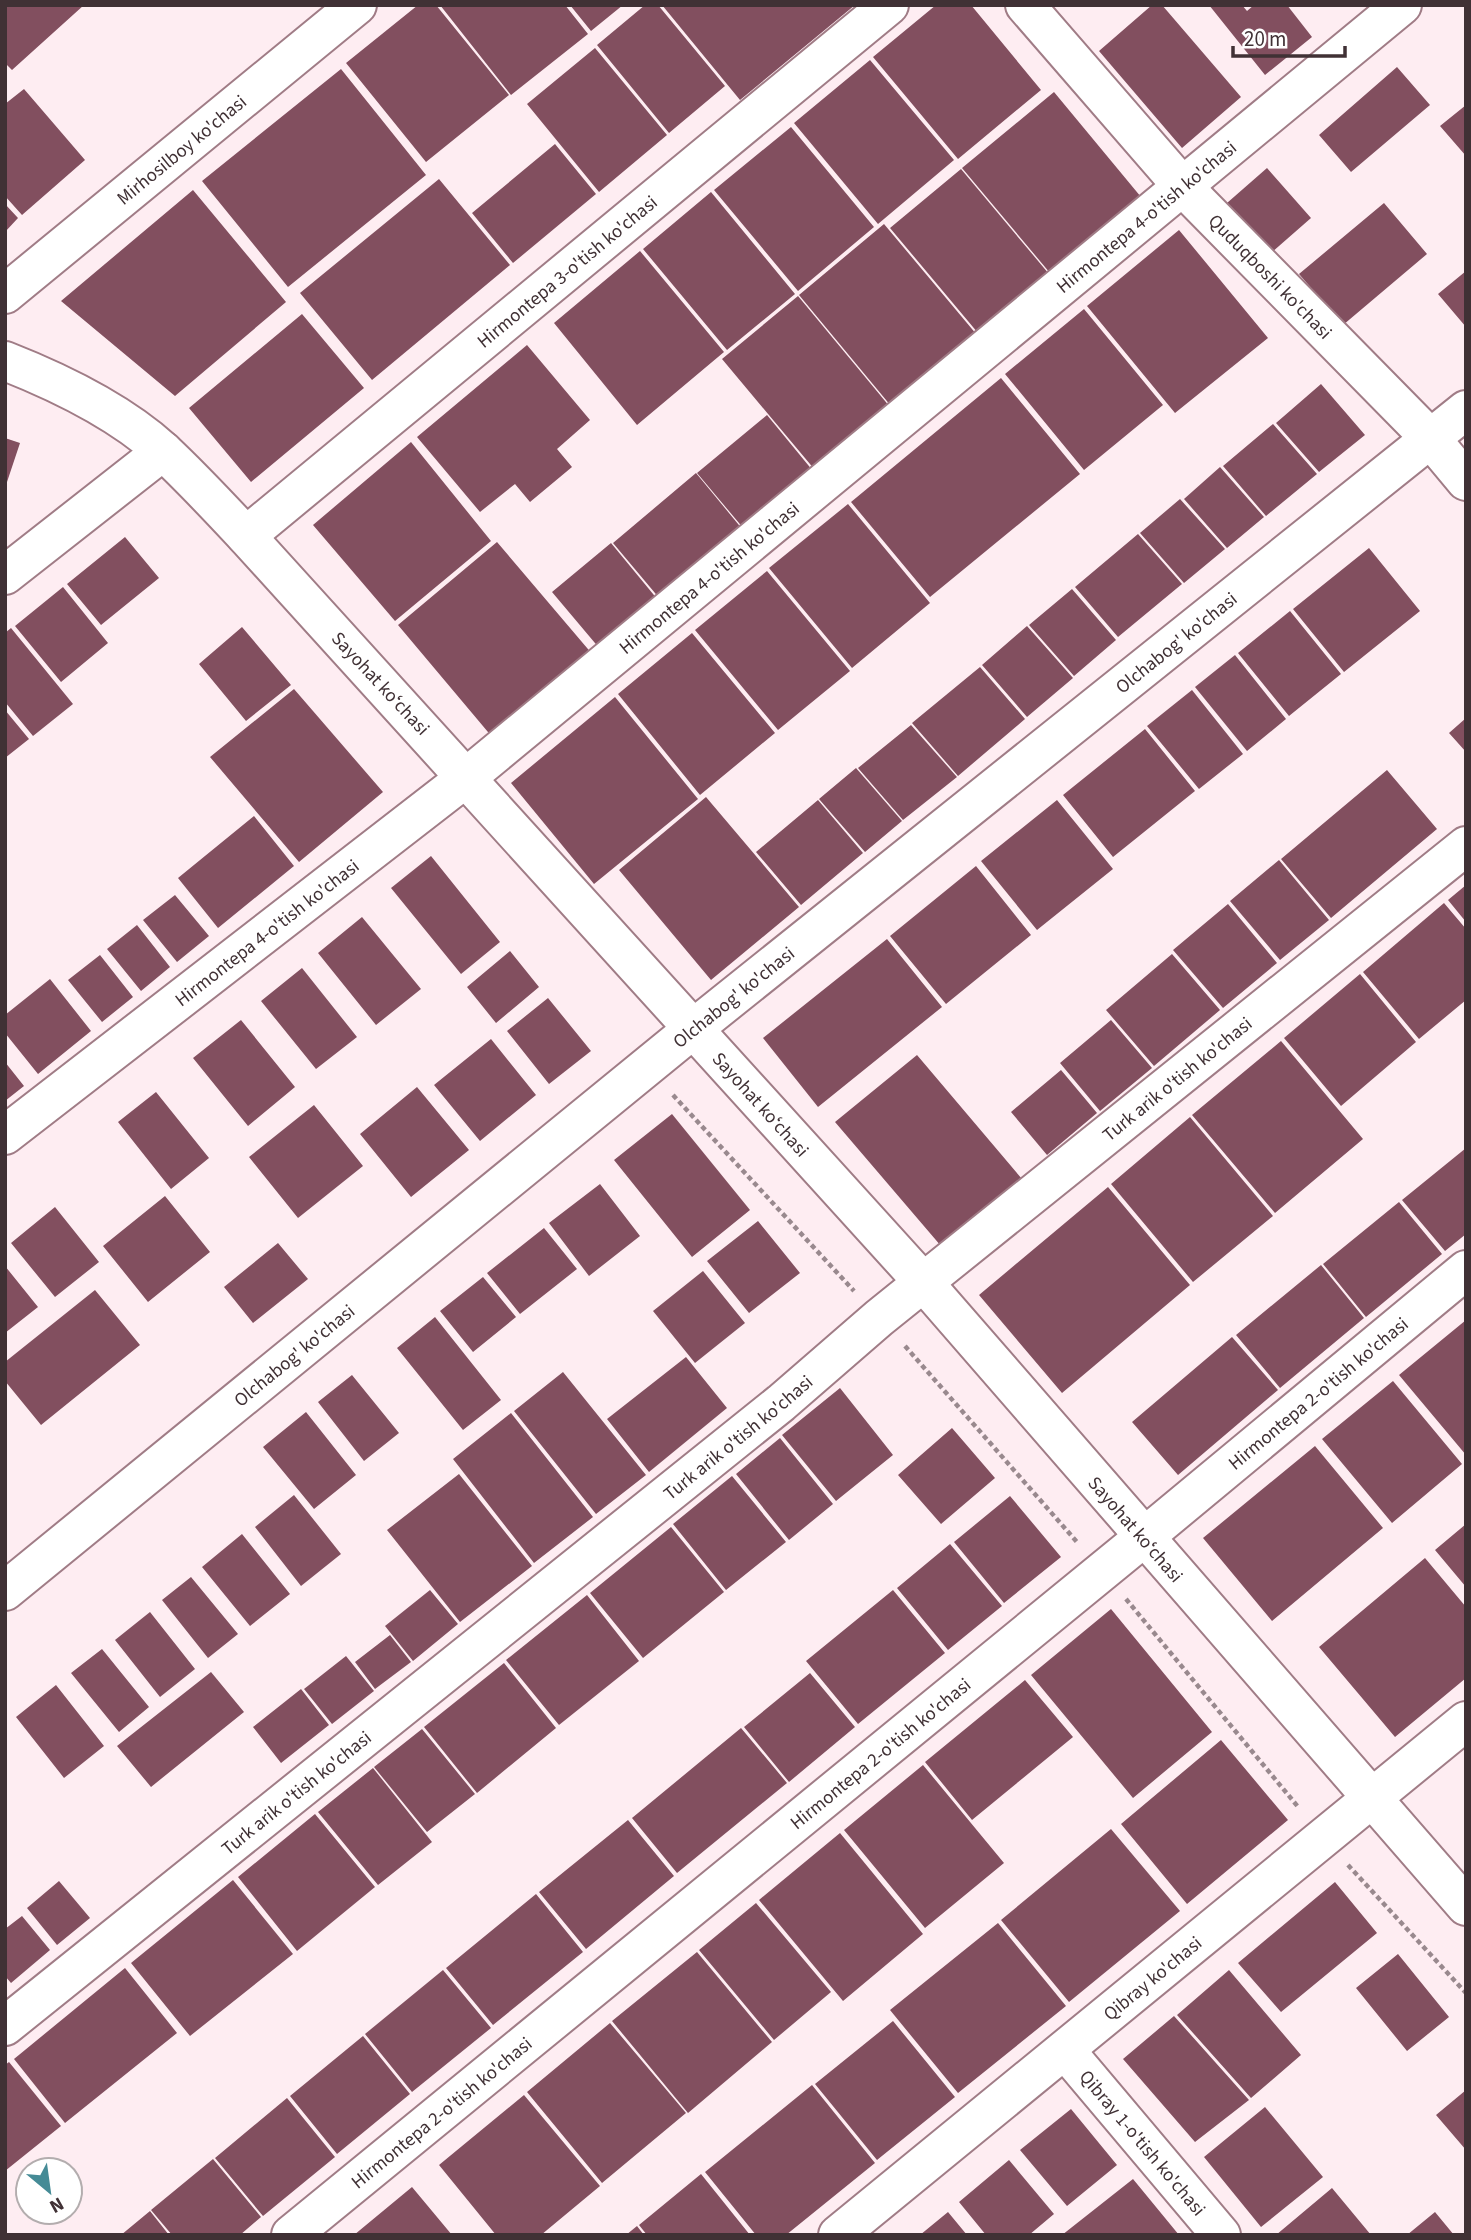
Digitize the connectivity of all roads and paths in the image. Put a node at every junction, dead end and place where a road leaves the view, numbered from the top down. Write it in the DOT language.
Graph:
graph roads {
  1 [pos="357,5"];
  2 [pos="889,5"];
  3 [pos="1025,5"];
  4 [pos="1402,5"];
  5 [pos="1183,187"];
  6 [pos="5,294"];
  7 [pos="5,361"];
  8 [pos="1466,410"];
  9 [pos="1431,439"];
  10 [pos="163,451"];
  11 [pos="1466,481"];
  12 [pos="246,536"];
  13 [pos="5,575"];
  14 [pos="467,777"];
  15 [pos="1466,846"];
  16 [pos="693,1029"];
  17 [pos="673,1095"];
  18 [pos="5,1135"];
  19 [pos="1466,1270"];
  20 [pos="924,1283"];
  21 [pos="880,1318"];
  22 [pos="1143,1538"];
  23 [pos="1102,1571"];
  24 [pos="5,1591"];
  25 [pos="1466,1721"];
  26 [pos="1371,1799"];
  27 [pos="1324,1838"];
  28 [pos="1466,1906"];
  29 [pos="1466,1993"];
  30 [pos="5,2026"];
  31 [pos="1065,2050"];
  32 [pos="292,2235"];
  33 [pos="838,2235"];
  34 [pos="1221,2235"];
  1 -- 6 [label="street, Mirhosilboy ko'chasi"];
  2 -- 12 [label="street, Hirmontepa 3-o'tish ko'chasi"];
  3 -- 5 [label="street, Quduqboshi ko'chasi"];
  4 -- 5 [label="street, Hirmontepa 4-o'tish ko'chasi"];
  5 -- 9 [label="street, Quduqboshi ko'chasi"];
  5 -- 14 [label="street, Hirmontepa 4-o'tish ko'chasi"];
  7 -- 10 [label="street, Sayohat koʻchasi"];
  8 -- 9 [label="street, Olchabog' ko'chasi"];
  9 -- 11 [label="street, Quduqboshi ko'chasi"];
  9 -- 16 [label="street, Olchabog' ko'chasi"];
  10 -- 12 [label="street, Sayohat koʻchasi"];
  10 -- 13 [label="street"];
  12 -- 14 [label="street, Sayohat koʻchasi"];
  14 -- 16 [label="street, Sayohat koʻchasi"];
  14 -- 18 [label="street, Hirmontepa 4-o'tish ko'chasi"];
  15 -- 20 [label="street, Turk arik o'tish ko'chasi"];
  16 -- 20 [label="street, Sayohat koʻchasi"];
  16 -- 24 [label="street, Olchabog' ko'chasi"];
  17 -- 21 [label="path"];
  19 -- 22 [label="street, Hirmontepa 2-o'tish ko'chasi"];
  20 -- 21 [label="street, Turk arik o'tish ko'chasi"];
  20 -- 22 [label="street, Sayohat koʻchasi"];
  21 -- 23 [label="path"];
  21 -- 30 [label="street, Turk arik o'tish ko'chasi"];
  22 -- 23 [label="street, Hirmontepa 2-o'tish ko'chasi"];
  22 -- 26 [label="street, Sayohat koʻchasi"];
  23 -- 27 [label="path"];
  23 -- 32 [label="street, Hirmontepa 2-o'tish ko'chasi"];
  25 -- 26 [label="street, Qibray ko'chasi"];
  26 -- 27 [label="street, Qibray ko'chasi"];
  26 -- 28 [label="street, Sayohat koʻchasi"];
  27 -- 29 [label="path"];
  27 -- 31 [label="street, Qibray ko'chasi"];
  31 -- 33 [label="street, Qibray ko'chasi"];
  31 -- 34 [label="street, Qibray 1-o'tish ko'chasi"];
}
